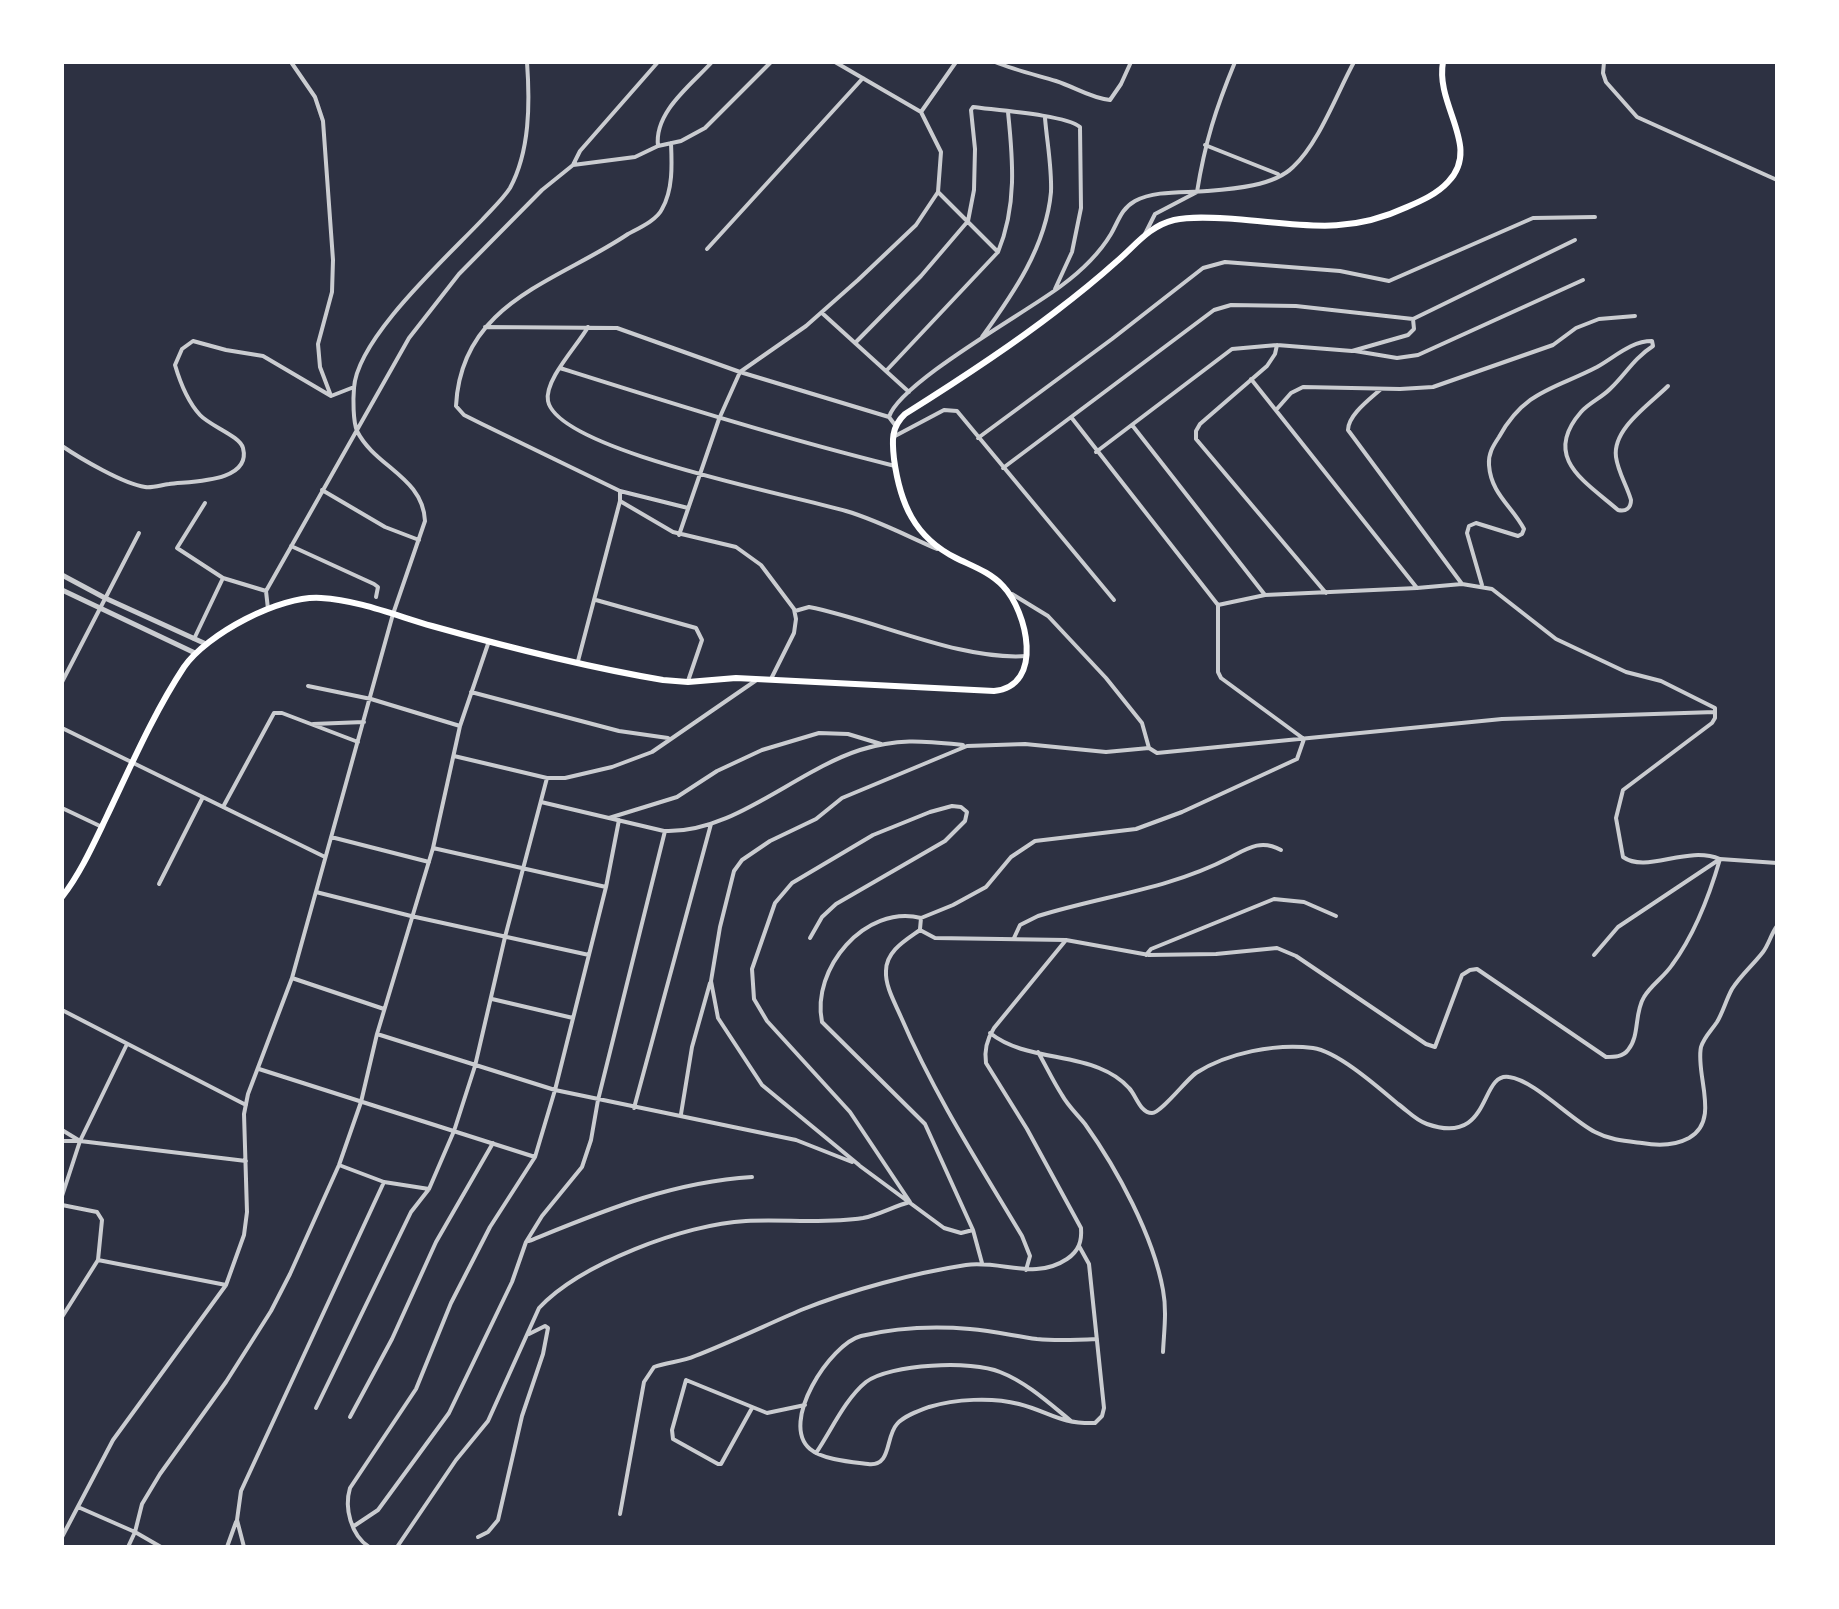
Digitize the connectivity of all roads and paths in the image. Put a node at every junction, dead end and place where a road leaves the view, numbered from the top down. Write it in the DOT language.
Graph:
graph roads {
  1 [pos="291,62"];
  2 [pos="527,62"];
  3 [pos="658,62"];
  4 [pos="712,62"];
  5 [pos="771,62"];
  6 [pos="835,62"];
  7 [pos="956,62"];
  8 [pos="995,62"];
  9 [pos="1131,62"];
  10 [pos="1235,62"];
  11 [pos="1354,62"];
  12 [pos="1443,62"];
  13 [pos="1604,62"];
  14 [pos="863,78"];
  15 [pos="1008,111"];
  16 [pos="921,112"];
  17 [pos="1045,118"];
  18 [pos="671,143"];
  19 [pos="1205,145"];
  20 [pos="658,146"];
  21 [pos="573,165"];
  22 [pos="1280,175"];
  23 [pos="1777,180"];
  24 [pos="938,192"];
  25 [pos="1197,192"];
  26 [pos="1595,217"];
  27 [pos="968,221"];
  28 [pos="1145,234"];
  29 [pos="1575,240"];
  30 [pos="707,249"];
  31 [pos="998,252"];
  32 [pos="1583,280"];
  33 [pos="1054,291"];
  34 [pos="821,313"];
  35 [pos="1635,316"];
  36 [pos="1413,319"];
  37 [pos="485,327"];
  38 [pos="588,327"];
  39 [pos="981,339"];
  40 [pos="855,343"];
  41 [pos="1277,345"];
  42 [pos="1352,351"];
  43 [pos="559,368"];
  44 [pos="886,371"];
  45 [pos="740,372"];
  46 [pos="1251,379"];
  47 [pos="1668,386"];
  48 [pos="354,387"];
  49 [pos="1381,389"];
  50 [pos="909,392"];
  51 [pos="331,396"];
  52 [pos="1276,410"];
  53 [pos="889,417"];
  54 [pos="1071,417"];
  55 [pos="719,419"];
  56 [pos="895,425"];
  57 [pos="1132,425"];
  58 [pos="356,429"];
  59 [pos="893,438"];
  60 [pos="978,438"];
  61 [pos="62,446"];
  62 [pos="1096,452"];
  63 [pos="895,466"];
  64 [pos="1003,468"];
  65 [pos="699,472"];
  66 [pos="322,490"];
  67 [pos="620,491"];
  68 [pos="620,501"];
  69 [pos="205,503"];
  70 [pos="688,508"];
  71 [pos="139,533"];
  72 [pos="679,535"];
  73 [pos="420,541"];
  74 [pos="291,546"];
  75 [pos="939,549"];
  76 [pos="62,575"];
  77 [pos="223,578"];
  78 [pos="1462,584"];
  79 [pos="1482,585"];
  80 [pos="1417,588"];
  81 [pos="62,590"];
  82 [pos="266,591"];
  83 [pos="1010,593"];
  84 [pos="1326,593"];
  85 [pos="1265,595"];
  86 [pos="376,597"];
  87 [pos="105,598"];
  88 [pos="596,600"];
  89 [pos="1114,600"];
  90 [pos="1218,605"];
  91 [pos="100,609"];
  92 [pos="268,609"];
  93 [pos="795,611"];
  94 [pos="393,614"];
  95 [pos="194,639"];
  96 [pos="489,641"];
  97 [pos="206,644"];
  98 [pos="195,653"];
  99 [pos="1027,656"];
  100 [pos="578,661"];
  101 [pos="758,679"];
  102 [pos="771,679"];
  103 [pos="62,682"];
  104 [pos="688,682"];
  105 [pos="308,686"];
  106 [pos="471,692"];
  107 [pos="371,699"];
  108 [pos="1715,712"];
  109 [pos="364,722"];
  110 [pos="310,725"];
  111 [pos="460,726"];
  112 [pos="62,728"];
  113 [pos="671,738"];
  114 [pos="1304,739"];
  115 [pos="358,742"];
  116 [pos="883,745"];
  117 [pos="967,746"];
  118 [pos="1149,748"];
  119 [pos="454,756"];
  120 [pos="133,762"];
  121 [pos="547,778"];
  122 [pos="203,797"];
  123 [pos="541,802"];
  124 [pos="223,807"];
  125 [pos="62,808"];
  126 [pos="608,818"];
  127 [pos="619,820"];
  128 [pos="711,824"];
  129 [pos="102,827"];
  130 [pos="665,831"];
  131 [pos="331,837"];
  132 [pos="433,848"];
  133 [pos="1281,850"];
  134 [pos="325,857"];
  135 [pos="1720,859"];
  136 [pos="429,862"];
  137 [pos="1777,863"];
  138 [pos="523,868"];
  139 [pos="159,884"];
  140 [pos="606,887"];
  141 [pos="316,892"];
  142 [pos="62,897"];
  143 [pos="411,916"];
  144 [pos="1336,916"];
  145 [pos="921,918"];
  146 [pos="1777,926"];
  147 [pos="920,930"];
  148 [pos="505,937"];
  149 [pos="810,938"];
  150 [pos="1014,938"];
  151 [pos="1066,940"];
  152 [pos="589,955"];
  153 [pos="1146,955"];
  154 [pos="1594,955"];
  155 [pos="292,978"];
  156 [pos="711,981"];
  157 [pos="492,999"];
  158 [pos="385,1009"];
  159 [pos="62,1010"];
  160 [pos="573,1018"];
  161 [pos="990,1033"];
  162 [pos="377,1034"];
  163 [pos="128,1044"];
  164 [pos="1038,1052"];
  165 [pos="475,1066"];
  166 [pos="259,1069"];
  167 [pos="555,1090"];
  168 [pos="598,1100"];
  169 [pos="361,1102"];
  170 [pos="246,1105"];
  171 [pos="634,1108"];
  172 [pos="681,1114"];
  173 [pos="62,1130"];
  174 [pos="454,1131"];
  175 [pos="62,1141"];
  176 [pos="80,1141"];
  177 [pos="493,1143"];
  178 [pos="535,1157"];
  179 [pos="246,1161"];
  180 [pos="339,1165"];
  181 [pos="859,1165"];
  182 [pos="752,1177"];
  183 [pos="384,1182"];
  184 [pos="429,1189"];
  185 [pos="62,1196"];
  186 [pos="910,1202"];
  187 [pos="62,1205"];
  188 [pos="973,1230"];
  189 [pos="526,1242"];
  190 [pos="1079,1246"];
  191 [pos="98,1260"];
  192 [pos="982,1263"];
  193 [pos="1026,1270"];
  194 [pos="226,1285"];
  195 [pos="62,1317"];
  196 [pos="527,1335"];
  197 [pos="1097,1339"];
  198 [pos="1163,1352"];
  199 [pos="805,1405"];
  200 [pos="316,1408"];
  201 [pos="752,1408"];
  202 [pos="350,1417"];
  203 [pos="1073,1422"];
  204 [pos="816,1453"];
  205 [pos="78,1507"];
  206 [pos="620,1514"];
  207 [pos="237,1520"];
  208 [pos="354,1526"];
  209 [pos="63,1532"];
  210 [pos="135,1532"];
  211 [pos="478,1537"];
  212 [pos="128,1547"];
  213 [pos="161,1547"];
  214 [pos="227,1547"];
  215 [pos="244,1547"];
  216 [pos="369,1547"];
  217 [pos="397,1547"];
  1 -- 51 [label="street"];
  2 -- 48 [label="street"];
  3 -- 21 [label="street"];
  4 -- 20 [label="street"];
  5 -- 18 [label="street"];
  6 -- 14 [label="street"];
  7 -- 16 [label="street"];
  8 -- 9 [label="street"];
  10 -- 19 [label="street"];
  11 -- 22 [label="street"];
  12 -- 28 [label="main road"];
  13 -- 23 [label="street"];
  14 -- 16 [label="street"];
  14 -- 30 [label="street"];
  15 -- 17 [label="street"];
  15 -- 27 [label="street"];
  15 -- 31 [label="street"];
  16 -- 24 [label="street"];
  17 -- 33 [label="street"];
  17 -- 39 [label="street"];
  18 -- 20 [label="street"];
  18 -- 37 [label="street"];
  19 -- 22 [label="street"];
  19 -- 25 [label="street"];
  20 -- 21 [label="street"];
  21 -- 58 [label="street"];
  22 -- 25 [label="street"];
  24 -- 27 [label="street"];
  24 -- 34 [label="street"];
  25 -- 28 [label="street"];
  25 -- 33 [label="street"];
  26 -- 60 [label="street"];
  27 -- 31 [label="street"];
  27 -- 40 [label="street"];
  28 -- 56 [label="main road"];
  29 -- 36 [label="street"];
  31 -- 44 [label="street"];
  32 -- 42 [label="street"];
  33 -- 39 [label="street"];
  34 -- 40 [label="street"];
  34 -- 45 [label="street"];
  35 -- 49 [label="street"];
  36 -- 42 [label="street"];
  36 -- 54 [label="street"];
  37 -- 38 [label="street"];
  37 -- 67 [label="street"];
  38 -- 43 [label="street"];
  38 -- 45 [label="street"];
  39 -- 50 [label="street"];
  40 -- 44 [label="street"];
  41 -- 42 [label="street"];
  41 -- 46 [label="street"];
  41 -- 57 [label="street"];
  43 -- 55 [label="street"];
  43 -- 65 [label="street"];
  44 -- 50 [label="street"];
  45 -- 53 [label="street"];
  45 -- 55 [label="street"];
  46 -- 52 [label="street"];
  46 -- 84 [label="street"];
  47 -- 79 [label="street"];
  48 -- 51 [label="street"];
  48 -- 58 [label="street"];
  49 -- 52 [label="street"];
  49 -- 78 [label="street"];
  50 -- 53 [label="street"];
  51 -- 61 [label="street"];
  52 -- 80 [label="street"];
  53 -- 56 [label="street"];
  54 -- 62 [label="street"];
  54 -- 64 [label="street"];
  55 -- 63 [label="street"];
  55 -- 65 [label="street"];
  56 -- 59 [label="main road"];
  57 -- 62 [label="street"];
  57 -- 85 [label="street"];
  58 -- 66 [label="street"];
  58 -- 73 [label="street"];
  59 -- 60 [label="street"];
  59 -- 63 [label="main road"];
  60 -- 64 [label="street"];
  62 -- 90 [label="street"];
  63 -- 75 [label="main road"];
  64 -- 89 [label="street"];
  65 -- 70 [label="street"];
  65 -- 75 [label="street"];
  66 -- 73 [label="street"];
  66 -- 74 [label="street"];
  67 -- 68 [label="street"];
  67 -- 70 [label="street"];
  68 -- 72 [label="street"];
  68 -- 88 [label="street"];
  69 -- 77 [label="street"];
  70 -- 72 [label="street"];
  71 -- 87 [label="street"];
  72 -- 93 [label="street"];
  73 -- 94 [label="street"];
  74 -- 82 [label="street"];
  74 -- 86 [label="street"];
  75 -- 83 [label="main road"];
  76 -- 87 [label="street"];
  77 -- 82 [label="street"];
  77 -- 95 [label="street"];
  78 -- 79 [label="street"];
  78 -- 80 [label="street"];
  79 -- 108 [label="street"];
  80 -- 84 [label="street"];
  81 -- 91 [label="street"];
  82 -- 92 [label="street"];
  83 -- 99 [label="main road"];
  83 -- 118 [label="street"];
  84 -- 85 [label="street"];
  85 -- 90 [label="street"];
  87 -- 91 [label="street"];
  87 -- 95 [label="street"];
  88 -- 100 [label="street"];
  88 -- 104 [label="street"];
  90 -- 114 [label="street"];
  91 -- 98 [label="street"];
  91 -- 103 [label="street"];
  92 -- 94 [label="main road"];
  92 -- 97 [label="main road"];
  93 -- 99 [label="street"];
  93 -- 102 [label="street"];
  94 -- 96 [label="main road"];
  94 -- 107 [label="street"];
  95 -- 97 [label="street"];
  96 -- 100 [label="main road"];
  96 -- 106 [label="street"];
  97 -- 98 [label="main road"];
  98 -- 120 [label="main road"];
  99 -- 102 [label="main road"];
  100 -- 104 [label="main road"];
  101 -- 102 [label="main road"];
  101 -- 104 [label="main road"];
  101 -- 113 [label="street"];
  105 -- 107 [label="street"];
  106 -- 111 [label="street"];
  106 -- 113 [label="street"];
  107 -- 109 [label="street"];
  107 -- 111 [label="street"];
  108 -- 114 [label="street"];
  108 -- 135 [label="street"];
  109 -- 110 [label="street"];
  109 -- 115 [label="street"];
  110 -- 115 [label="street"];
  110 -- 124 [label="street"];
  111 -- 119 [label="street"];
  112 -- 120 [label="street"];
  113 -- 121 [label="street"];
  114 -- 118 [label="street"];
  114 -- 145 [label="street"];
  115 -- 131 [label="street"];
  116 -- 117 [label="street"];
  116 -- 126 [label="street"];
  116 -- 128 [label="street"];
  117 -- 118 [label="street"];
  117 -- 156 [label="street"];
  119 -- 121 [label="street"];
  119 -- 132 [label="street"];
  120 -- 122 [label="street"];
  120 -- 129 [label="main road"];
  121 -- 123 [label="street"];
  122 -- 124 [label="street"];
  122 -- 139 [label="street"];
  123 -- 126 [label="street"];
  123 -- 138 [label="street"];
  124 -- 134 [label="street"];
  125 -- 129 [label="street"];
  126 -- 127 [label="street"];
  127 -- 130 [label="street"];
  127 -- 140 [label="street"];
  128 -- 130 [label="street"];
  128 -- 171 [label="street"];
  129 -- 142 [label="main road"];
  130 -- 168 [label="street"];
  131 -- 134 [label="street"];
  131 -- 136 [label="street"];
  132 -- 136 [label="street"];
  132 -- 138 [label="street"];
  133 -- 150 [label="street"];
  134 -- 141 [label="street"];
  135 -- 137 [label="street"];
  135 -- 153 [label="street"];
  135 -- 154 [label="street"];
  136 -- 143 [label="street"];
  138 -- 140 [label="street"];
  138 -- 148 [label="street"];
  140 -- 152 [label="street"];
  141 -- 143 [label="street"];
  141 -- 155 [label="street"];
  143 -- 148 [label="street"];
  143 -- 158 [label="street"];
  144 -- 153 [label="street"];
  145 -- 147 [label="street"];
  145 -- 188 [label="street"];
  146 -- 164 [label="street"];
  147 -- 150 [label="street"];
  147 -- 193 [label="street"];
  148 -- 152 [label="street"];
  148 -- 157 [label="street"];
  149 -- 186 [label="street"];
  150 -- 151 [label="street"];
  151 -- 153 [label="street"];
  151 -- 161 [label="street"];
  152 -- 160 [label="street"];
  155 -- 158 [label="street"];
  155 -- 166 [label="street"];
  156 -- 172 [label="street"];
  156 -- 181 [label="street"];
  157 -- 160 [label="street"];
  157 -- 165 [label="street"];
  158 -- 162 [label="street"];
  159 -- 163 [label="street"];
  160 -- 167 [label="street"];
  161 -- 164 [label="street"];
  161 -- 190 [label="street"];
  162 -- 165 [label="street"];
  162 -- 169 [label="street"];
  163 -- 170 [label="street"];
  163 -- 176 [label="street"];
  164 -- 198 [label="street"];
  165 -- 167 [label="street"];
  165 -- 174 [label="street"];
  166 -- 169 [label="street"];
  166 -- 170 [label="street"];
  167 -- 168 [label="street"];
  167 -- 178 [label="street"];
  168 -- 171 [label="street"];
  168 -- 189 [label="street"];
  169 -- 174 [label="street"];
  169 -- 180 [label="street"];
  170 -- 179 [label="street"];
  171 -- 172 [label="street"];
  172 -- 181 [label="street"];
  173 -- 176 [label="street"];
  174 -- 177 [label="street"];
  174 -- 184 [label="street"];
  175 -- 176 [label="street"];
  176 -- 179 [label="street"];
  176 -- 185 [label="street"];
  177 -- 178 [label="street"];
  177 -- 202 [label="street"];
  178 -- 208 [label="street"];
  179 -- 194 [label="street"];
  180 -- 183 [label="street"];
  180 -- 210 [label="street"];
  181 -- 186 [label="street"];
  182 -- 189 [label="street"];
  183 -- 184 [label="street"];
  183 -- 207 [label="street"];
  184 -- 200 [label="street"];
  186 -- 188 [label="street"];
  186 -- 196 [label="street"];
  187 -- 191 [label="street"];
  188 -- 192 [label="street"];
  189 -- 208 [label="street"];
  190 -- 193 [label="street"];
  190 -- 197 [label="street"];
  191 -- 194 [label="street"];
  191 -- 195 [label="street"];
  192 -- 193 [label="street"];
  192 -- 206 [label="street"];
  194 -- 205 [label="street"];
  196 -- 211 [label="street"];
  196 -- 217 [label="street"];
  197 -- 199 [label="street"];
  197 -- 203 [label="street"];
  199 -- 201 [label="street"];
  199 -- 204 [label="street"];
  201 -- 201 [label="street"];
  203 -- 204 [label="street"];
  203 -- 204 [label="street"];
  205 -- 209 [label="street"];
  205 -- 210 [label="street"];
  207 -- 214 [label="street"];
  207 -- 215 [label="street"];
  208 -- 216 [label="street"];
  210 -- 212 [label="street"];
  210 -- 213 [label="street"];
}
